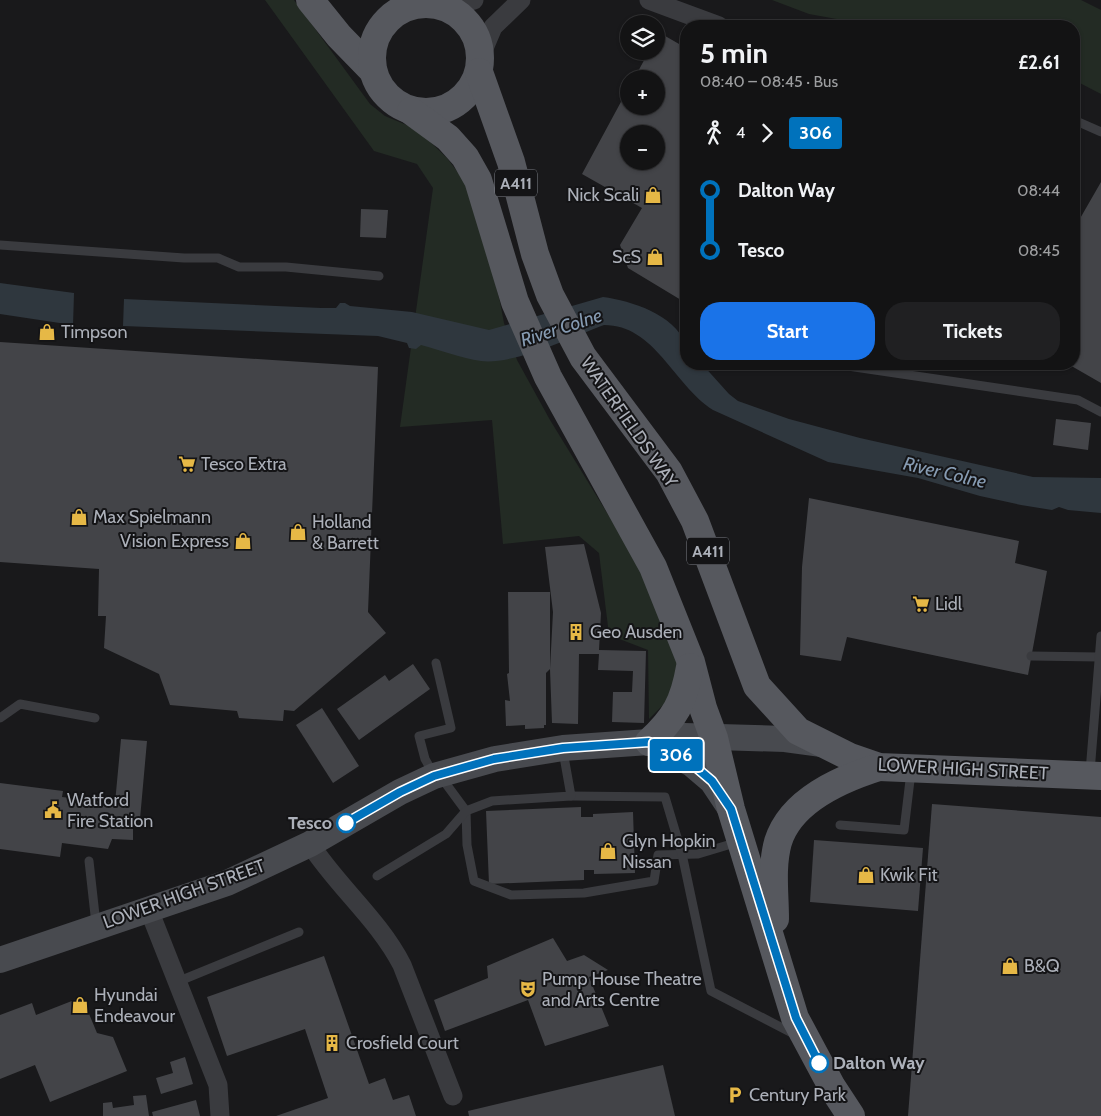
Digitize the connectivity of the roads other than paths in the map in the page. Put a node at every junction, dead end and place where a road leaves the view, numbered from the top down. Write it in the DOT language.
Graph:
graph roads {
  1 [pos="310,0"];
  2 [pos="474,0"];
  3 [pos="521,0"];
  4 [pos="649,0"];
  5 [pos="400,3"];
  6 [pos="447,7"];
  7 [pos="703,20"];
  8 [pos="479,66"];
  9 [pos="372,71"];
  10 [pos="411,110"];
  11 [pos="1080,123"];
  12 [pos="1101,132"];
  13 [pos="0,245"];
  14 [pos="379,276"];
  15 [pos="874,370"];
  16 [pos="1101,412"];
  17 [pos="1101,636"];
  18 [pos="1031,656"];
  19 [pos="1098,657"];
  20 [pos="691,662"];
  21 [pos="436,663"];
  22 [pos="0,718"];
  23 [pos="95,718"];
  24 [pos="714,738"];
  25 [pos="649,742"];
  26 [pos="823,744"];
  27 [pos="563,748"];
  28 [pos="879,767"];
  29 [pos="911,769"];
  30 [pos="1095,775"];
  31 [pos="437,776"];
  32 [pos="570,796"];
  33 [pos="731,809"];
  34 [pos="466,811"];
  35 [pos="840,825"];
  36 [pos="742,841"];
  37 [pos="310,844"];
  38 [pos="682,854"];
  39 [pos="89,862"];
  40 [pos="377,876"];
  41 [pos="149,910"];
  42 [pos="97,927"];
  43 [pos="299,932"];
  44 [pos="775,948"];
  45 [pos="0,960"];
  46 [pos="177,982"];
  47 [pos="807,1040"];
  48 [pos="453,1096"];
  49 [pos="220,1116"];
  50 [pos="851,1116"];
  1 -- 9 [label="main road"];
  2 -- 6 [label="street"];
  3 -- 8 [label="street"];
  4 -- 7 [label="street"];
  5 -- 6 [label="main road"];
  5 -- 9 [label="main road"];
  6 -- 8 [label="main road"];
  8 -- 10 [label="main road"];
  8 -- 26 [label="main road, WATERFIELDS WAY / A411"];
  9 -- 10 [label="main road"];
  10 -- 20 [label="main road, A411"];
  11 -- 12 [label="lane"];
  13 -- 14 [label="lane"];
  15 -- 16 [label="lane"];
  17 -- 19 [label="lane"];
  18 -- 19 [label="lane"];
  19 -- 30 [label="lane"];
  20 -- 24 [label="main road, A411"];
  20 -- 25 [label="main road"];
  21 -- 31 [label="lane"];
  22 -- 23 [label="lane"];
  24 -- 25 [label="street, LOWER HIGH STREET"];
  24 -- 26 [label="street, LOWER HIGH STREET"];
  24 -- 33 [label="main road, A411"];
  25 -- 27 [label="street, LOWER HIGH STREET"];
  25 -- 33 [label="street"];
  26 -- 28 [label="main road, LOWER HIGH STREET / A411"];
  27 -- 31 [label="street, LOWER HIGH STREET"];
  27 -- 32 [label="lane"];
  28 -- 29 [label="main road, LOWER HIGH STREET / A411"];
  28 -- 44 [label="main road, A411"];
  29 -- 30 [label="main road, LOWER HIGH STREET / A411"];
  29 -- 35 [label="lane"];
  31 -- 34 [label="lane"];
  31 -- 37 [label="street, LOWER HIGH STREET"];
  32 -- 34 [label="lane"];
  32 -- 38 [label="lane"];
  33 -- 36 [label="main road, A411"];
  34 -- 38 [label="lane"];
  34 -- 40 [label="lane"];
  36 -- 38 [label="lane"];
  36 -- 44 [label="main road, A411"];
  37 -- 41 [label="street, LOWER HIGH STREET"];
  37 -- 48 [label="street"];
  38 -- 47 [label="lane"];
  39 -- 42 [label="lane"];
  41 -- 42 [label="street, LOWER HIGH STREET"];
  41 -- 46 [label="street"];
  42 -- 45 [label="street, LOWER HIGH STREET"];
  43 -- 46 [label="lane"];
  44 -- 47 [label="main road, A411"];
  46 -- 49 [label="street"];
  47 -- 50 [label="main road, A411"];
}
